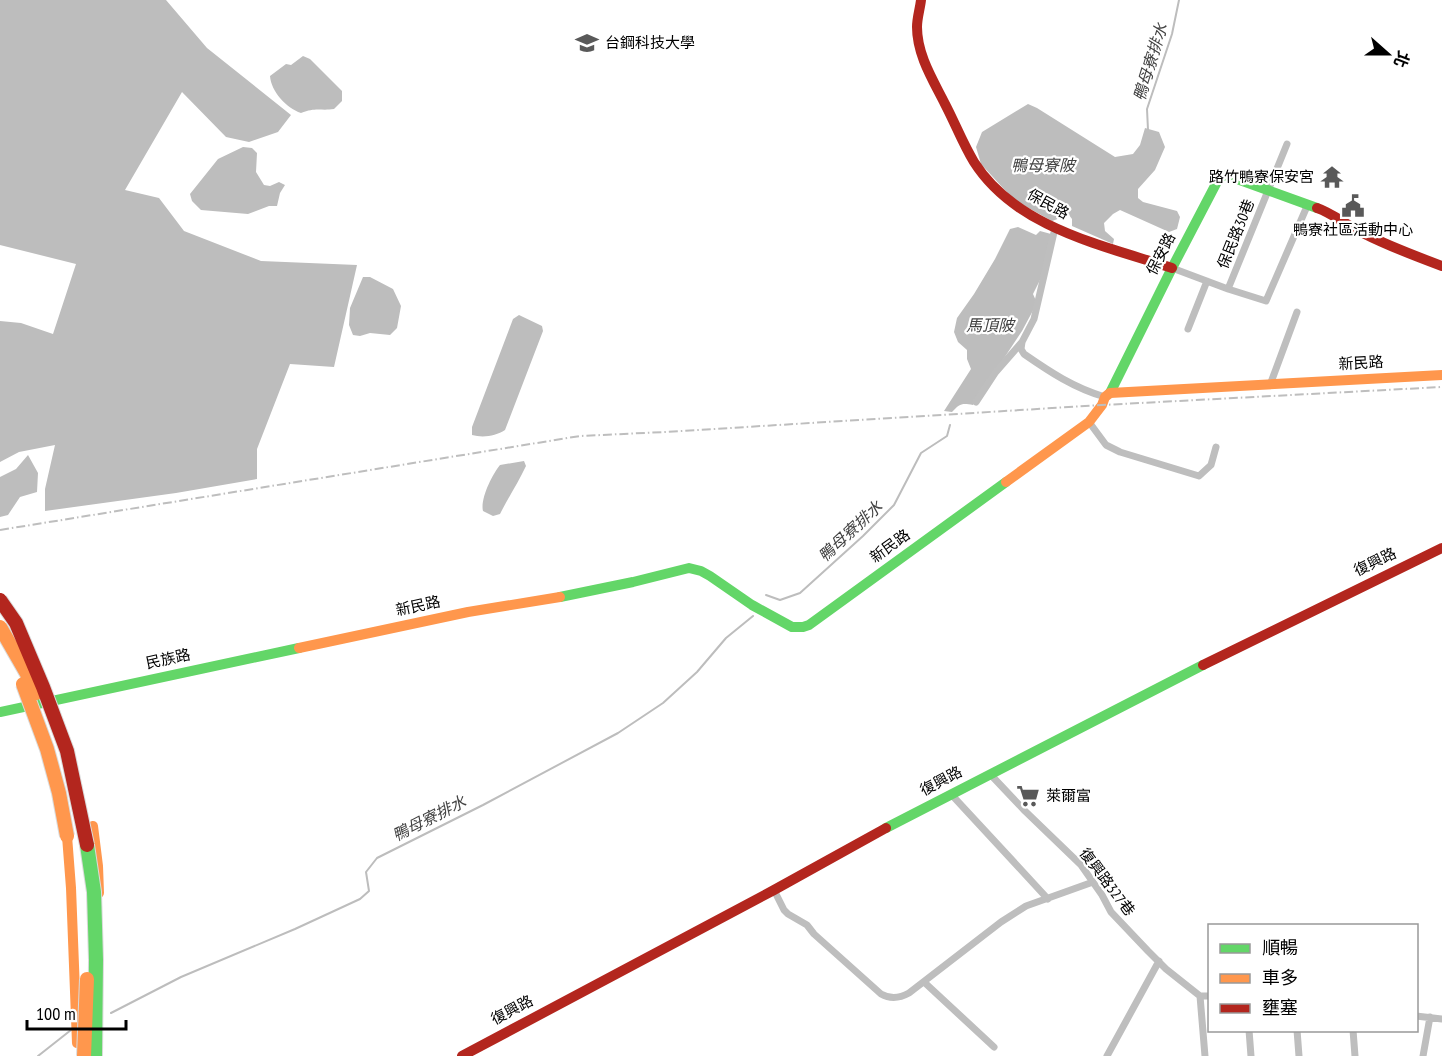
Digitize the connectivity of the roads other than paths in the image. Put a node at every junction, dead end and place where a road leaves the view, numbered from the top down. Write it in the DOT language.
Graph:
graph roads {
  1 [pos="921,0"];
  2 [pos="1287,144"];
  3 [pos="1269,190"];
  4 [pos="1308,204"];
  5 [pos="1055,228"];
  6 [pos="1442,266"];
  7 [pos="1172,268"];
  8 [pos="1207,281"];
  9 [pos="1228,289"];
  10 [pos="1297,312"];
  11 [pos="1188,329"];
  12 [pos="1022,342"];
  13 [pos="1442,375"];
  14 [pos="1270,385"];
  15 [pos="1107,395"];
  16 [pos="976,402"];
  17 [pos="1089,422"];
  18 [pos="1216,447"];
  19 [pos="1442,548"];
  20 [pos="0,600"];
  21 [pos="15,623"];
  22 [pos="1,628"];
  23 [pos="343,639"];
  24 [pos="0,712"];
  25 [pos="990,774"];
  26 [pos="951,794"];
  27 [pos="1093,882"];
  28 [pos="774,890"];
  29 [pos="1048,898"];
  30 [pos="1159,961"];
  31 [pos="101,967"];
  32 [pos="924,982"];
  33 [pos="1200,996"];
  34 [pos="1208,996"];
  35 [pos="1418,1017"];
  36 [pos="1430,1017"];
  37 [pos="1442,1019"];
  38 [pos="1249,1032"];
  39 [pos="1297,1032"];
  40 [pos="1353,1032"];
  41 [pos="77,1043"];
  42 [pos="994,1047"];
  43 [pos="84,1056"];
  44 [pos="95,1056"];
  45 [pos="462,1056"];
  46 [pos="1107,1056"];
  47 [pos="1205,1056"];
  48 [pos="1251,1056"];
  49 [pos="1299,1056"];
  50 [pos="1355,1056"];
  51 [pos="1424,1056"];
  1 -- 5 [label="main road, 保民路"];
  2 -- 3 [label="street"];
  3 -- 4 [label="main road, 保安路"];
  3 -- 7 [label="main road, 保安路"];
  3 -- 9 [label="street, 保民路30巷"];
  4 -- 6 [label="main road, 保安路"];
  4 -- 9 [label="street, 保民路"];
  5 -- 7 [label="main road, 保民路"];
  5 -- 12 [label="street"];
  7 -- 8 [label="street, 保民路"];
  7 -- 15 [label="main road, 保安路"];
  8 -- 9 [label="street, 保民路"];
  8 -- 11 [label="street"];
  10 -- 14 [label="street"];
  12 -- 15 [label="street"];
  12 -- 16 [label="street"];
  13 -- 14 [label="main road, 新民路"];
  14 -- 15 [label="main road, 新民路"];
  15 -- 17 [label="main road, 新民路"];
  17 -- 18 [label="street"];
  17 -- 23 [label="main road, 新民路"];
  19 -- 25 [label="main road, 復興路"];
  20 -- 21 [label="main road, bridge"];
  21 -- 31 [label="main road, bridge"];
  21 -- 44 [label="main road, bridge"];
  22 -- 41 [label="main road, bridge"];
  22 -- 43 [label="main road, bridge"];
  23 -- 24 [label="main road, 民族路"];
  25 -- 26 [label="main road, 復興路"];
  25 -- 27 [label="street, 復興路327巷"];
  26 -- 28 [label="main road, 復興路"];
  26 -- 29 [label="street"];
  27 -- 29 [label="street"];
  27 -- 30 [label="street, 復興路327巷"];
  28 -- 32 [label="street"];
  28 -- 45 [label="main road, 復興路"];
  29 -- 32 [label="street"];
  30 -- 33 [label="street, 復興路327巷"];
  30 -- 46 [label="street"];
  32 -- 42 [label="street"];
  33 -- 34 [label="street"];
  33 -- 47 [label="street"];
  35 -- 36 [label="street"];
  36 -- 37 [label="street"];
  36 -- 51 [label="street"];
  38 -- 48 [label="street"];
  39 -- 49 [label="street"];
  40 -- 50 [label="street"];
}
